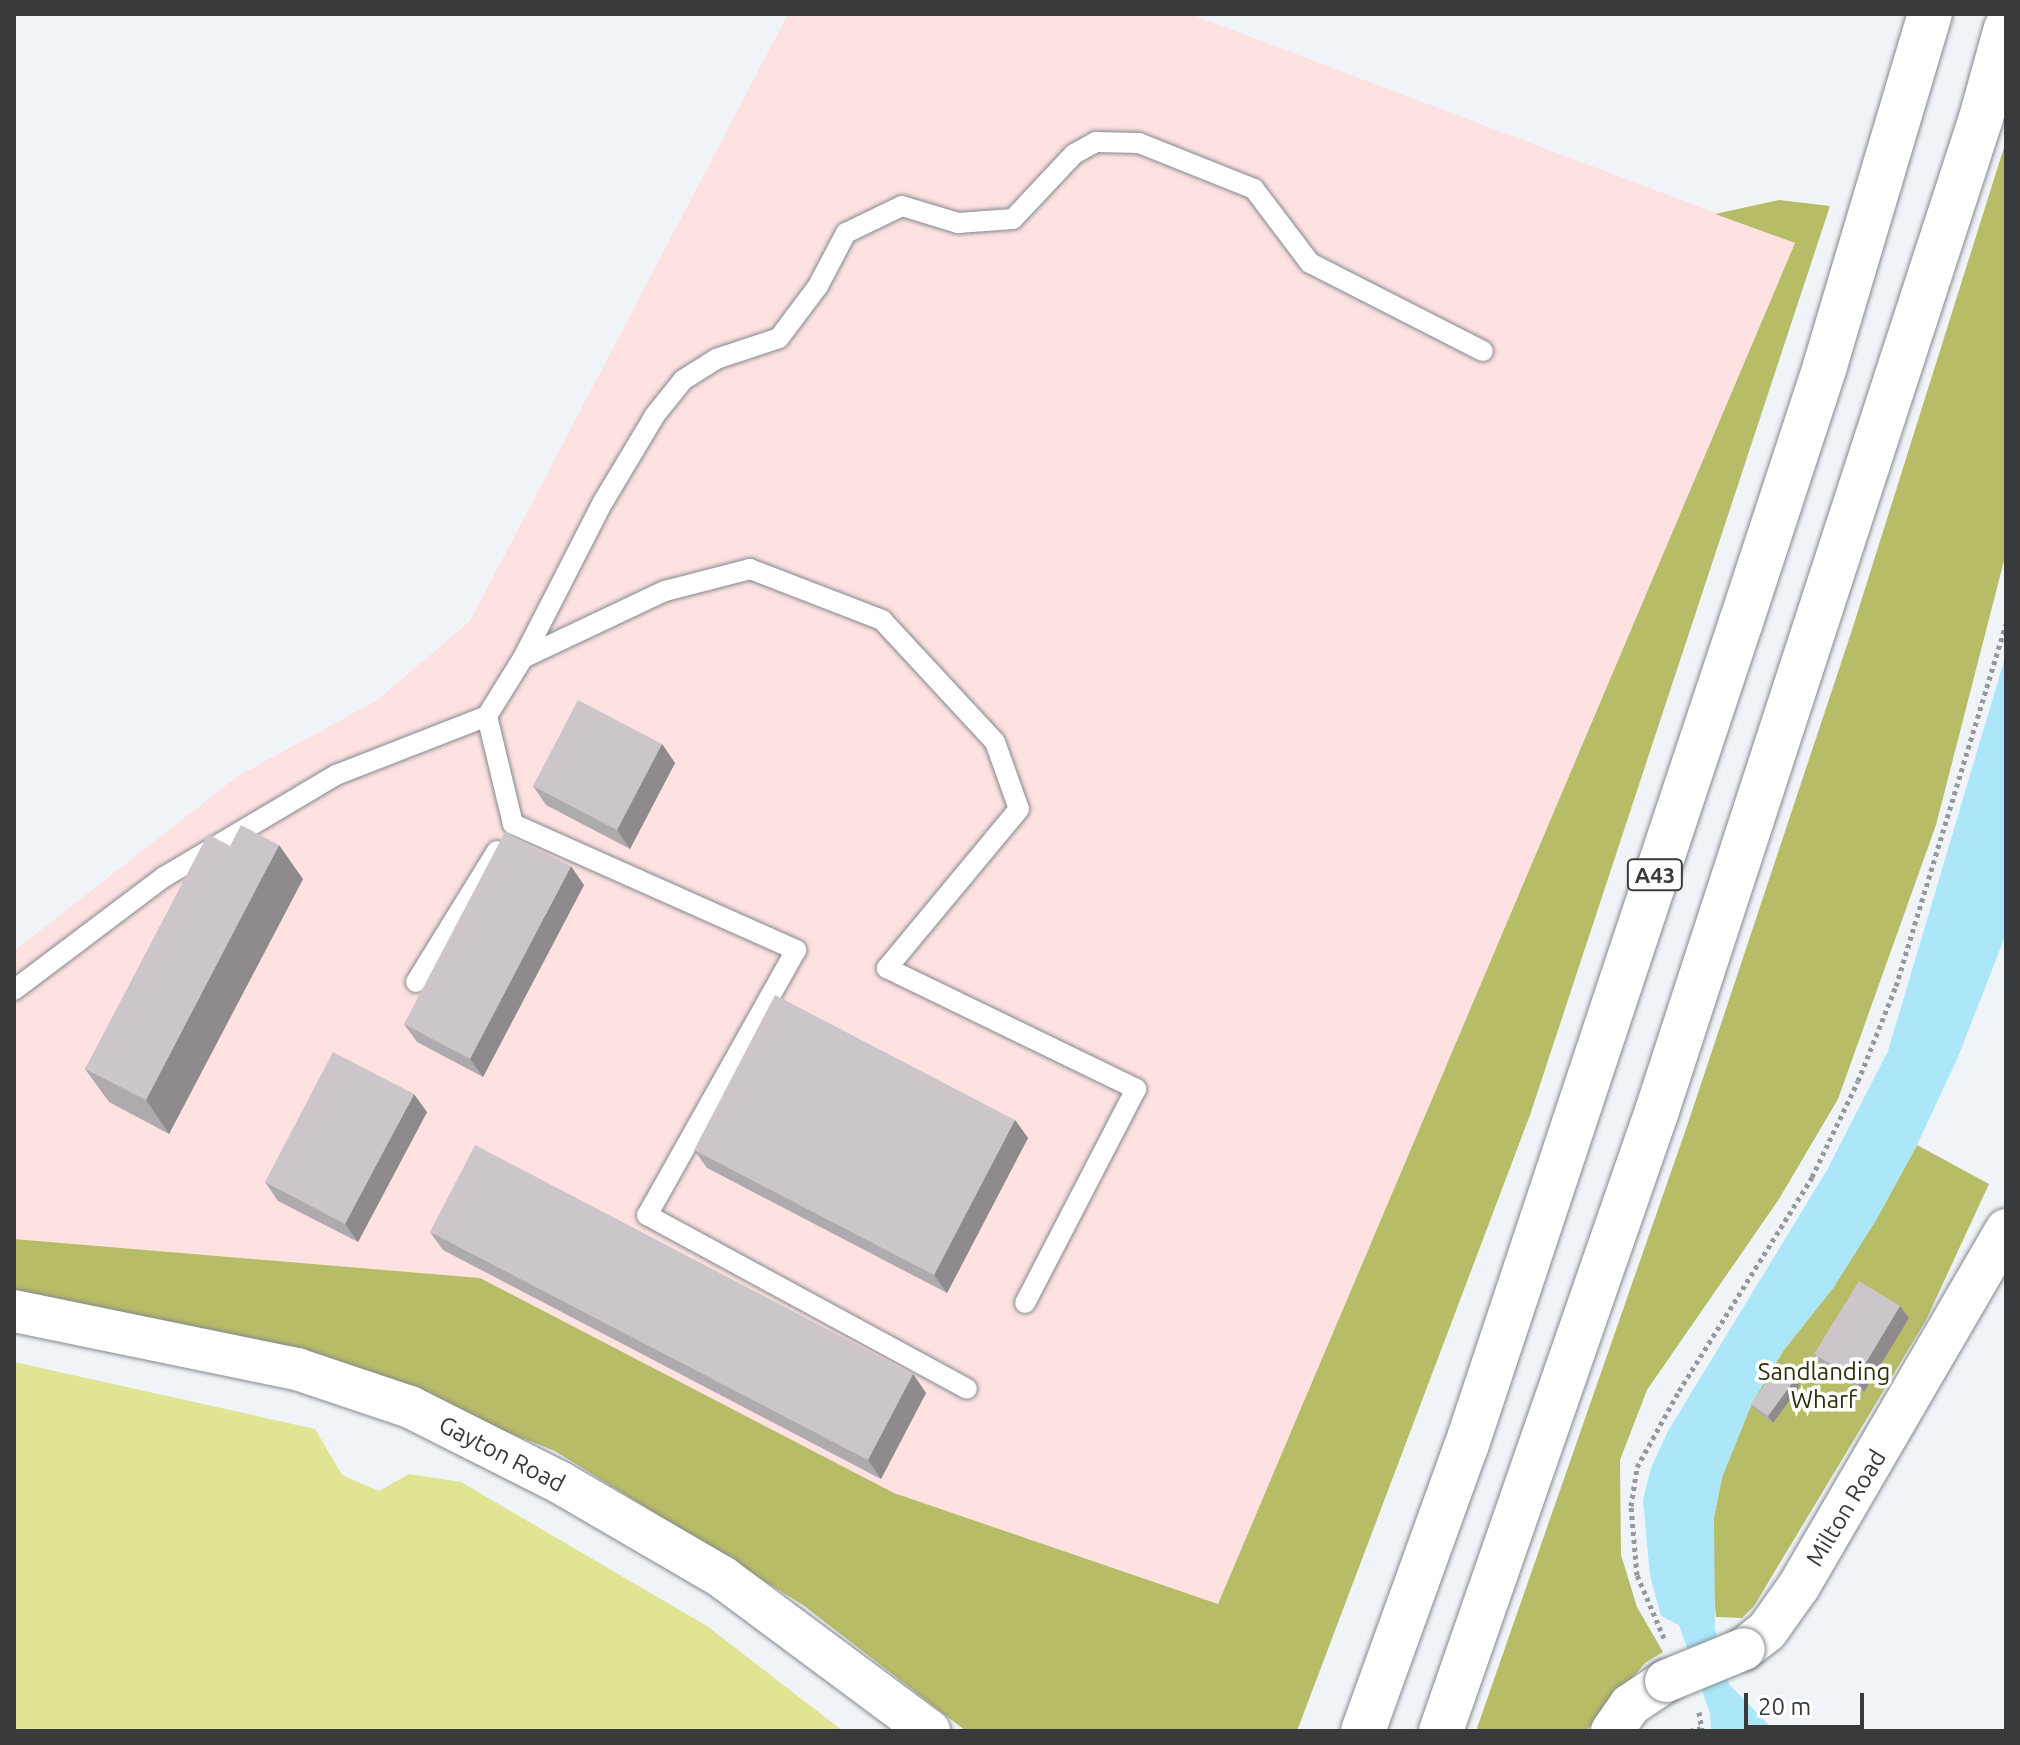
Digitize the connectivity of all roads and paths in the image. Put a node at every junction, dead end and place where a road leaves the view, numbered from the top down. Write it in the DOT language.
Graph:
graph roads {
  1 [pos="1930,14"];
  2 [pos="2006,28"];
  3 [pos="1483,351"];
  4 [pos="2006,624"];
  5 [pos="523,658"];
  6 [pos="487,716"];
  7 [pos="513,824"];
  8 [pos="416,982"];
  9 [pos="14,990"];
  10 [pos="2006,1230"];
  11 [pos="1025,1303"];
  12 [pos="14,1311"];
  13 [pos="967,1389"];
  14 [pos="1677,1676"];
  15 [pos="1701,1729"];
  16 [pos="929,1731"];
  17 [pos="1363,1731"];
  18 [pos="1441,1731"];
  19 [pos="1612,1731"];
  20 [pos="1690,1731"];
  1 -- 17 [label="highway, A43"];
  2 -- 18 [label="highway"];
  3 -- 5 [label="lane"];
  4 -- 14 [label="path"];
  5 -- 6 [label="lane"];
  5 -- 11 [label="lane"];
  6 -- 7 [label="lane"];
  6 -- 9 [label="lane"];
  7 -- 8 [label="lane"];
  7 -- 13 [label="lane"];
  10 -- 14 [label="street, Milton Road, bridge"];
  12 -- 16 [label="street, Gayton Road"];
  14 -- 15 [label="path"];
  14 -- 19 [label="street"];
  15 -- 20 [label="path"];
}
